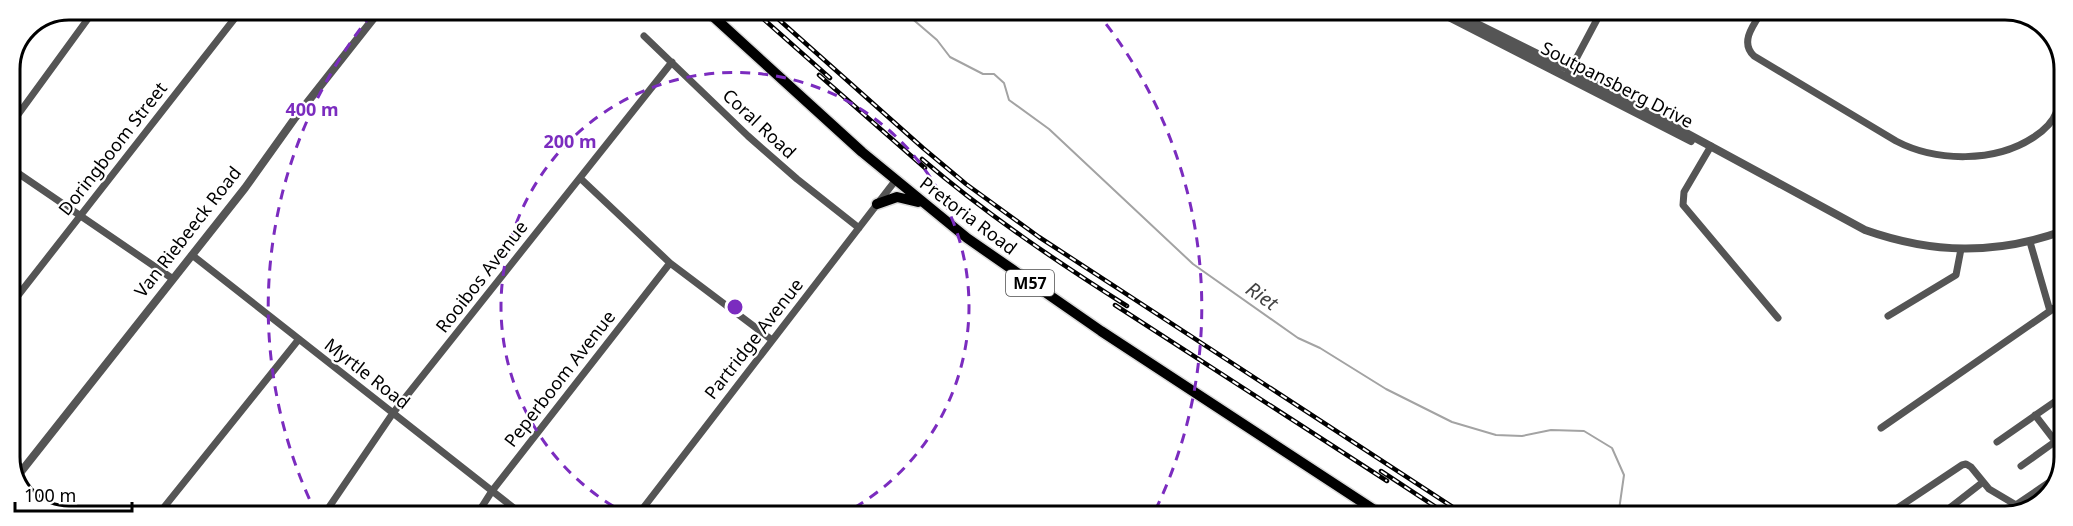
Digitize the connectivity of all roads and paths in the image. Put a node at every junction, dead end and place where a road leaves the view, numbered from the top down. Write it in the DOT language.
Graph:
graph roads {
  1 [pos="87,20"];
  2 [pos="233,20"];
  3 [pos="372,20"];
  4 [pos="717,20"];
  5 [pos="1456,20"];
  6 [pos="1468,20"];
  7 [pos="1597,20"];
  8 [pos="1757,20"];
  9 [pos="644,36"];
  10 [pos="672,62"];
  11 [pos="1568,74"];
  12 [pos="20,112"];
  13 [pos="2053,118"];
  14 [pos="1710,148"];
  15 [pos="20,175"];
  16 [pos="580,178"];
  17 [pos="895,181"];
  18 [pos="877,204"];
  19 [pos="924,204"];
  20 [pos="80,216"];
  21 [pos="859,228"];
  22 [pos="2053,234"];
  23 [pos="2030,242"];
  24 [pos="1961,249"];
  25 [pos="192,255"];
  26 [pos="670,263"];
  27 [pos="173,279"];
  28 [pos="20,293"];
  29 [pos="2054,308"];
  30 [pos="2050,311"];
  31 [pos="1888,316"];
  32 [pos="1778,318"];
  33 [pos="299,339"];
  34 [pos="772,340"];
  35 [pos="2054,403"];
  36 [pos="393,413"];
  37 [pos="2035,416"];
  38 [pos="1881,428"];
  39 [pos="2054,440"];
  40 [pos="1997,442"];
  41 [pos="2054,442"];
  42 [pos="2021,465"];
  43 [pos="22,473"];
  44 [pos="1983,482"];
  45 [pos="2042,489"];
  46 [pos="492,490"];
  47 [pos="2028,500"];
  48 [pos="2012,506"];
  49 [pos="164,507"];
  50 [pos="329,507"];
  51 [pos="482,507"];
  52 [pos="513,507"];
  53 [pos="644,507"];
  54 [pos="1370,507"];
  55 [pos="1899,507"];
  56 [pos="1951,507"];
  1 -- 12 [label="street"];
  2 -- 20 [label="street, Doringboom Street"];
  3 -- 25 [label="street, Van Riebeeck Road"];
  4 -- 17 [label="main road, Pretoria Road / M57"];
  5 -- 11 [label="street, Soutpansberg Drive"];
  6 -- 11 [label="street, Soutpansberg Drive"];
  7 -- 11 [label="street"];
  8 -- 13 [label="street"];
  9 -- 10 [label="street, Coral Road"];
  10 -- 16 [label="street, Rooibos Avenue"];
  10 -- 21 [label="street, Coral Road"];
  11 -- 14 [label="street, Soutpansberg Drive"];
  14 -- 24 [label="street, Soutpansberg Drive"];
  14 -- 32 [label="street"];
  15 -- 20 [label="street"];
  16 -- 26 [label="street"];
  16 -- 36 [label="street, Rooibos Avenue"];
  17 -- 18 [label="street, Partridge Avenue"];
  17 -- 19 [label="main road, Pretoria Road / M57"];
  18 -- 19 [label="main road"];
  18 -- 21 [label="street, Partridge Avenue"];
  19 -- 54 [label="main road, Pretoria Road / M57"];
  20 -- 27 [label="street"];
  20 -- 28 [label="street, Doringboom Street"];
  21 -- 34 [label="street, Partridge Avenue"];
  22 -- 23 [label="street, Soutpansberg Drive"];
  23 -- 24 [label="street, Soutpansberg Drive"];
  23 -- 30 [label="street"];
  24 -- 31 [label="street"];
  25 -- 27 [label="street, Van Riebeeck Road"];
  25 -- 33 [label="street, Myrtle Road"];
  26 -- 34 [label="street"];
  26 -- 46 [label="street, Peperboom Avenue"];
  27 -- 43 [label="street, Van Riebeeck Road"];
  29 -- 30 [label="street"];
  30 -- 38 [label="street"];
  33 -- 36 [label="street, Myrtle Road"];
  33 -- 49 [label="street"];
  34 -- 53 [label="street, Partridge Avenue"];
  35 -- 37 [label="street"];
  36 -- 46 [label="street, Myrtle Road"];
  36 -- 50 [label="street, Rooibos Avenue"];
  37 -- 39 [label="street"];
  37 -- 40 [label="street"];
  41 -- 42 [label="street"];
  44 -- 48 [label="street"];
  44 -- 55 [label="street"];
  44 -- 56 [label="street"];
  45 -- 47 [label="street"];
  46 -- 51 [label="street, Peperboom Avenue"];
  46 -- 52 [label="street, Myrtle Road"];
}
